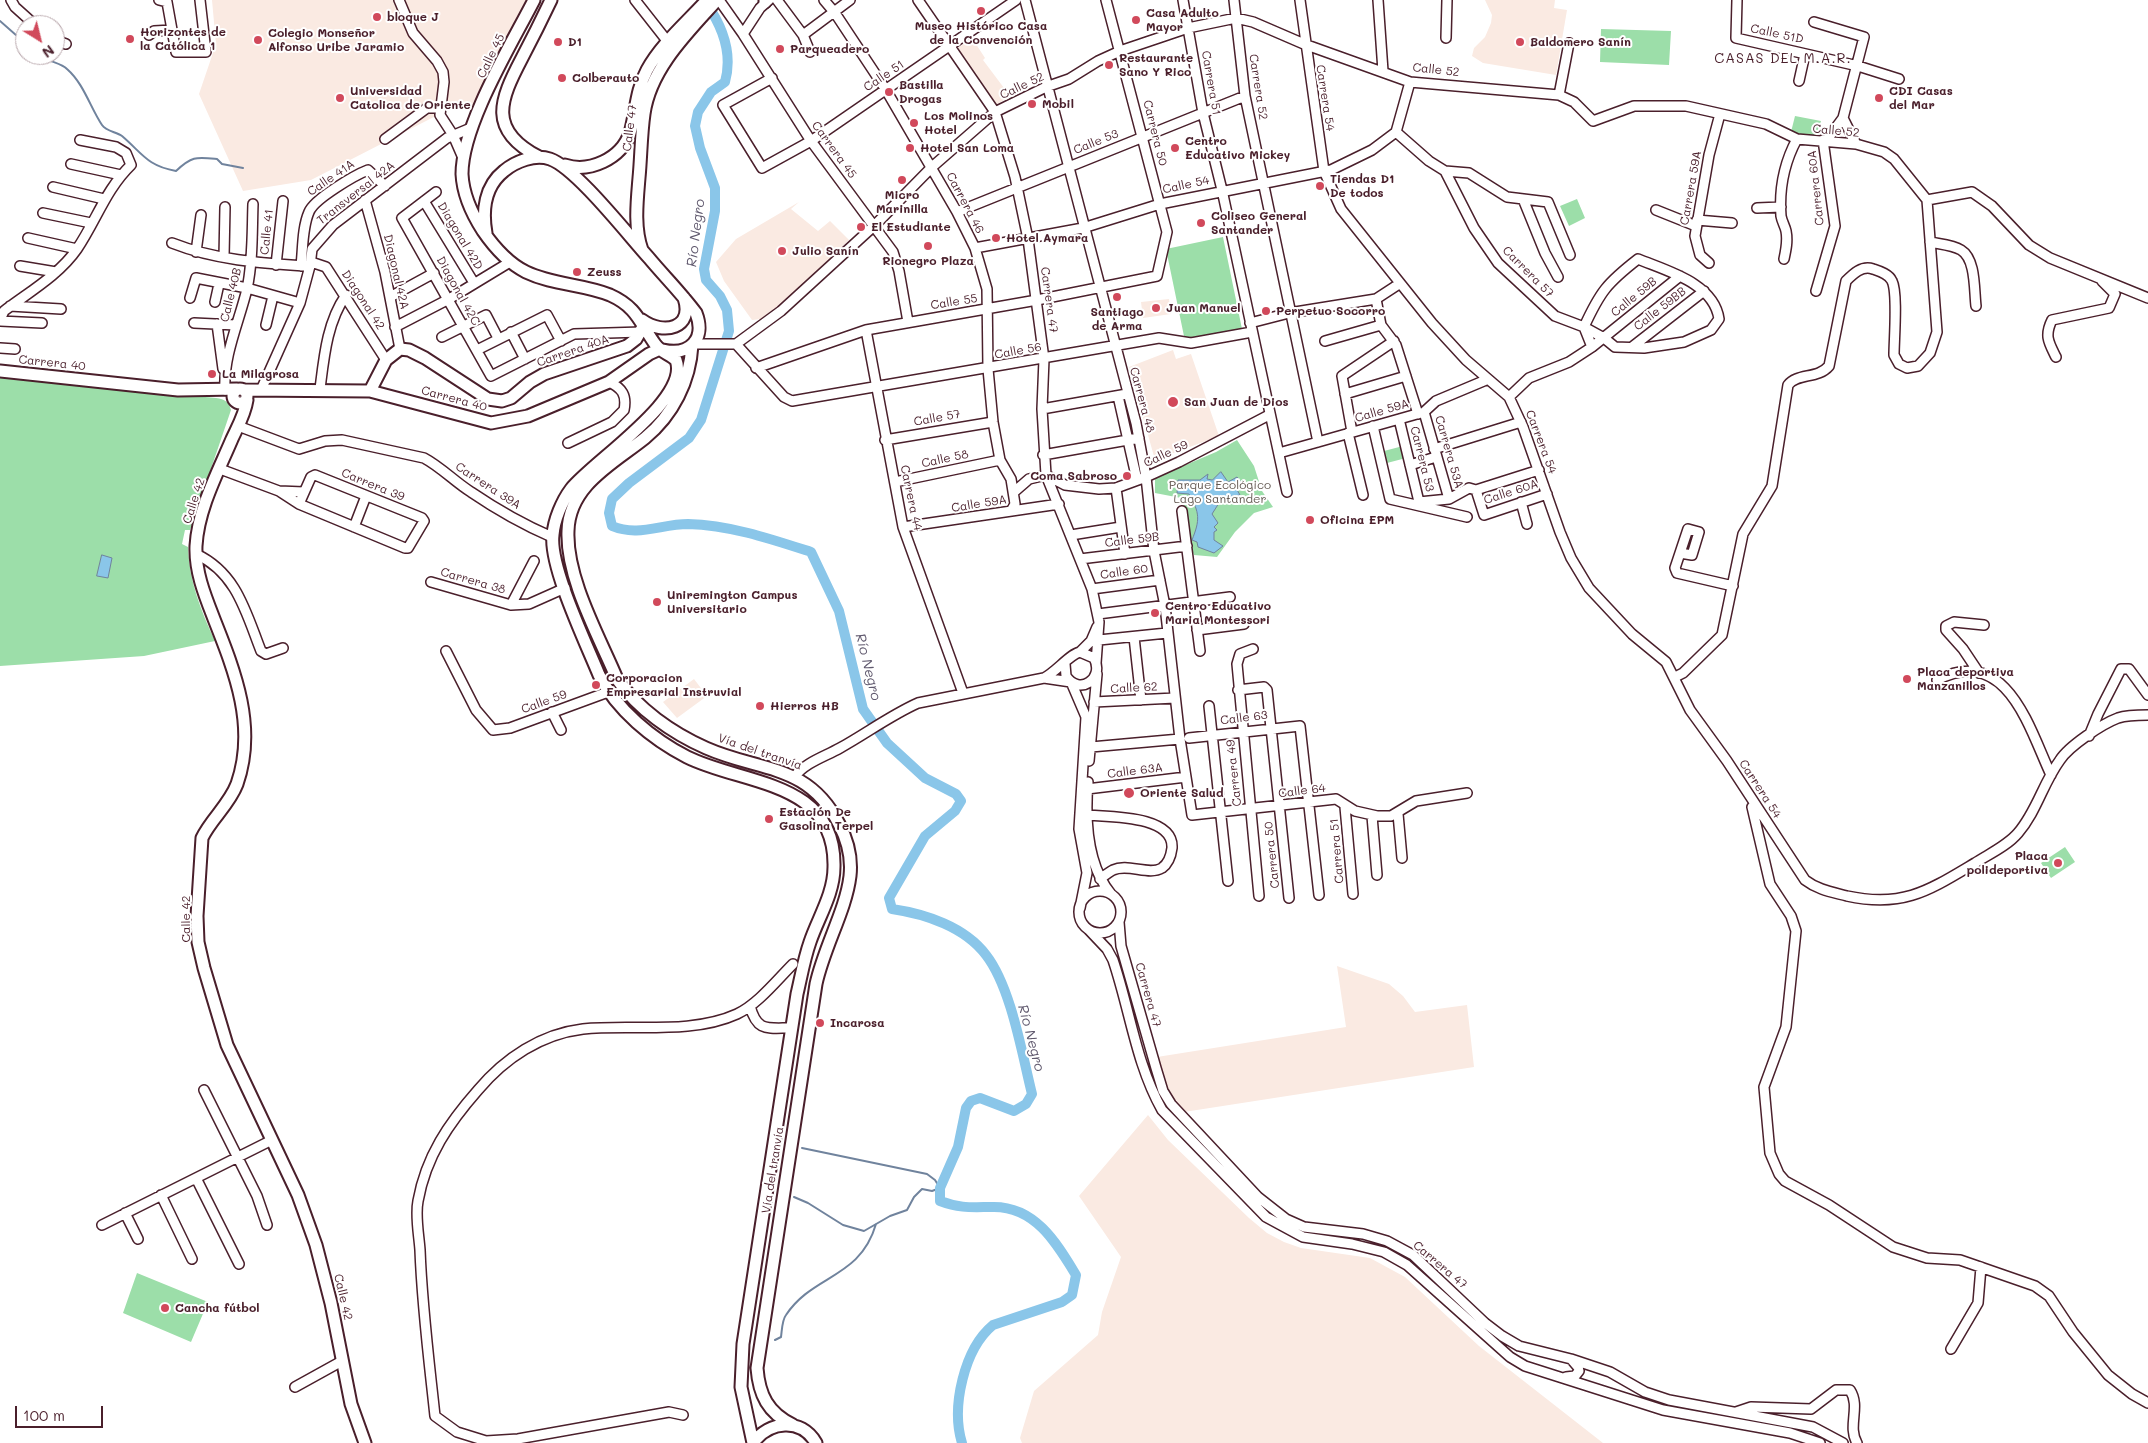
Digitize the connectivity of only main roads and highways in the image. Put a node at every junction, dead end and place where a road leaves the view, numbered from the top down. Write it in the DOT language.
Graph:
graph roads {
  1 [pos="534,0"];
  2 [pos="551,0"];
  3 [pos="715,0"];
  4 [pos="691,24"];
  5 [pos="539,156"];
  6 [pos="561,164"];
  7 [pos="487,237"];
  8 [pos="643,252"];
  9 [pos="683,298"];
  10 [pos="642,325"];
  11 [pos="695,342"];
  12 [pos="660,349"];
  13 [pos="0,371"];
  14 [pos="370,391"];
  15 [pos="241,394"];
  16 [pos="794,777"];
  17 [pos="774,785"];
  18 [pos="796,794"];
  19 [pos="797,967"];
  20 [pos="818,974"];
  21 [pos="793,1425"];
  22 [pos="366,1443"];
  23 [pos="753,1443"];
  24 [pos="816,1443"];
  1 -- 7 [label="main road, Calle 45"];
  2 -- 5 [label="main road"];
  3 -- 4 [label="main road, Calle 47"];
  4 -- 6 [label="main road, Calle 47"];
  4 -- 8 [label="main road, Calle 47"];
  5 -- 6 [label="main road, Calle 47"];
  5 -- 7 [label="main road"];
  6 -- 8 [label="main road"];
  7 -- 10 [label="main road, Calle 45"];
  8 -- 9 [label="main road"];
  9 -- 10 [label="main road"];
  9 -- 11 [label="main road"];
  10 -- 12 [label="main road"];
  10 -- 14 [label="main road, Carrera 40A"];
  11 -- 12 [label="main road"];
  11 -- 16 [label="main road, Vía del tranvía"];
  12 -- 14 [label="main road, Carrera 40"];
  12 -- 17 [label="main road, Vía del tranvía"];
  13 -- 15 [label="main road, Carrera 40"];
  14 -- 15 [label="main road, Carrera 40"];
  15 -- 22 [label="main road, Calle 42"];
  16 -- 17 [label="main road"];
  16 -- 18 [label="main road"];
  16 -- 20 [label="main road, Vía del tranvía"];
  17 -- 18 [label="main road, Vía del tranvía"];
  18 -- 19 [label="main road, Vía del tranvía"];
  19 -- 20 [label="main road"];
  19 -- 23 [label="main road, Vía del tranvía"];
  20 -- 21 [label="main road, Vía del tranvía"];
  21 -- 23 [label="main road"];
  21 -- 24 [label="main road, Vía del tranvía"];
}
